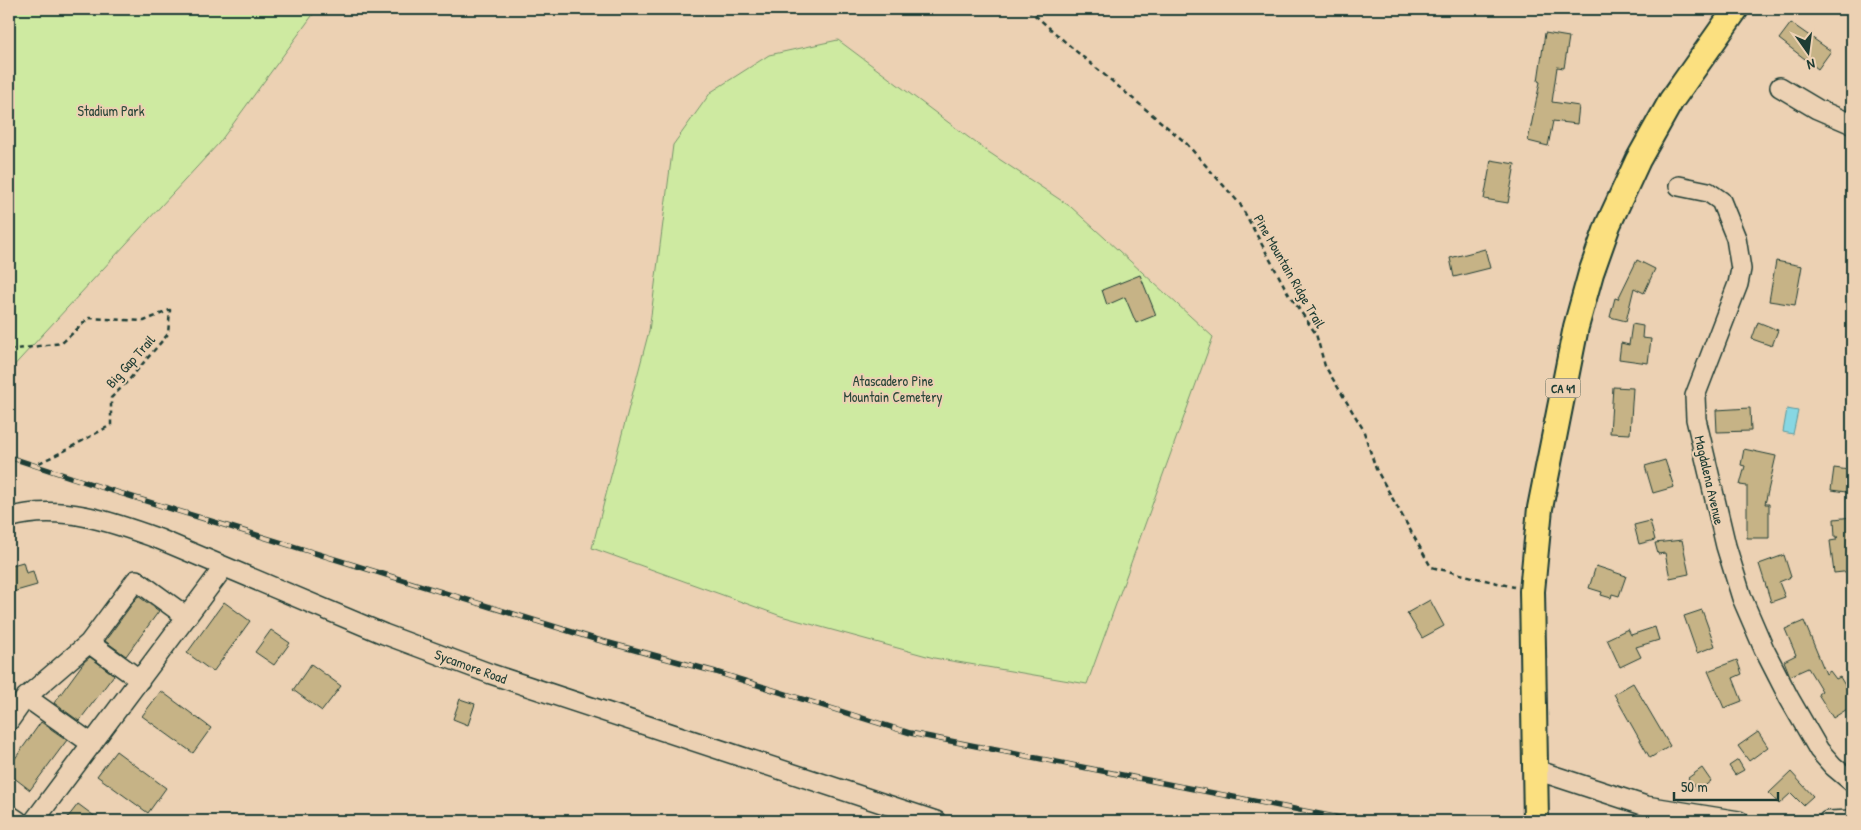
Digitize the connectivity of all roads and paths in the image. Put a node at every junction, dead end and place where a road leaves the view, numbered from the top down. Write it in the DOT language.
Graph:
graph roads {
  1 [pos="1028,9"];
  2 [pos="1736,9"];
  3 [pos="1780,87"];
  4 [pos="1852,124"];
  5 [pos="1679,186"];
  6 [pos="9,350"];
  7 [pos="34,465"];
  8 [pos="9,518"];
  9 [pos="224,567"];
  10 [pos="1532,591"];
  11 [pos="187,617"];
  12 [pos="89,643"];
  13 [pos="140,680"];
  14 [pos="26,697"];
  15 [pos="9,721"];
  16 [pos="92,744"];
  17 [pos="1536,770"];
  18 [pos="1852,782"];
  19 [pos="1536,814"];
  20 [pos="9,815"];
  21 [pos="1852,820"];
  22 [pos="18,821"];
  23 [pos="34,821"];
  24 [pos="936,821"];
  25 [pos="1739,821"];
  26 [pos="1828,821"];
  1 -- 10 [label="path, Pine Mountain Ridge Trail"];
  2 -- 10 [label="main road, CA 41"];
  3 -- 4 [label="street"];
  5 -- 18 [label="street, Magdalena Avenue"];
  6 -- 7 [label="path, Big Gap Trail"];
  8 -- 9 [label="street, Sycamore Road"];
  9 -- 11 [label="street"];
  9 -- 24 [label="street, Sycamore Road"];
  10 -- 17 [label="main road, CA 41"];
  11 -- 12 [label="street"];
  11 -- 13 [label="street"];
  12 -- 13 [label="street"];
  12 -- 14 [label="street"];
  13 -- 16 [label="street"];
  14 -- 15 [label="street"];
  14 -- 16 [label="street"];
  16 -- 23 [label="street"];
  17 -- 19 [label="main road, CA 41"];
  17 -- 25 [label="street"];
  20 -- 22 [label="street"];
  21 -- 26 [label="street"];
}
